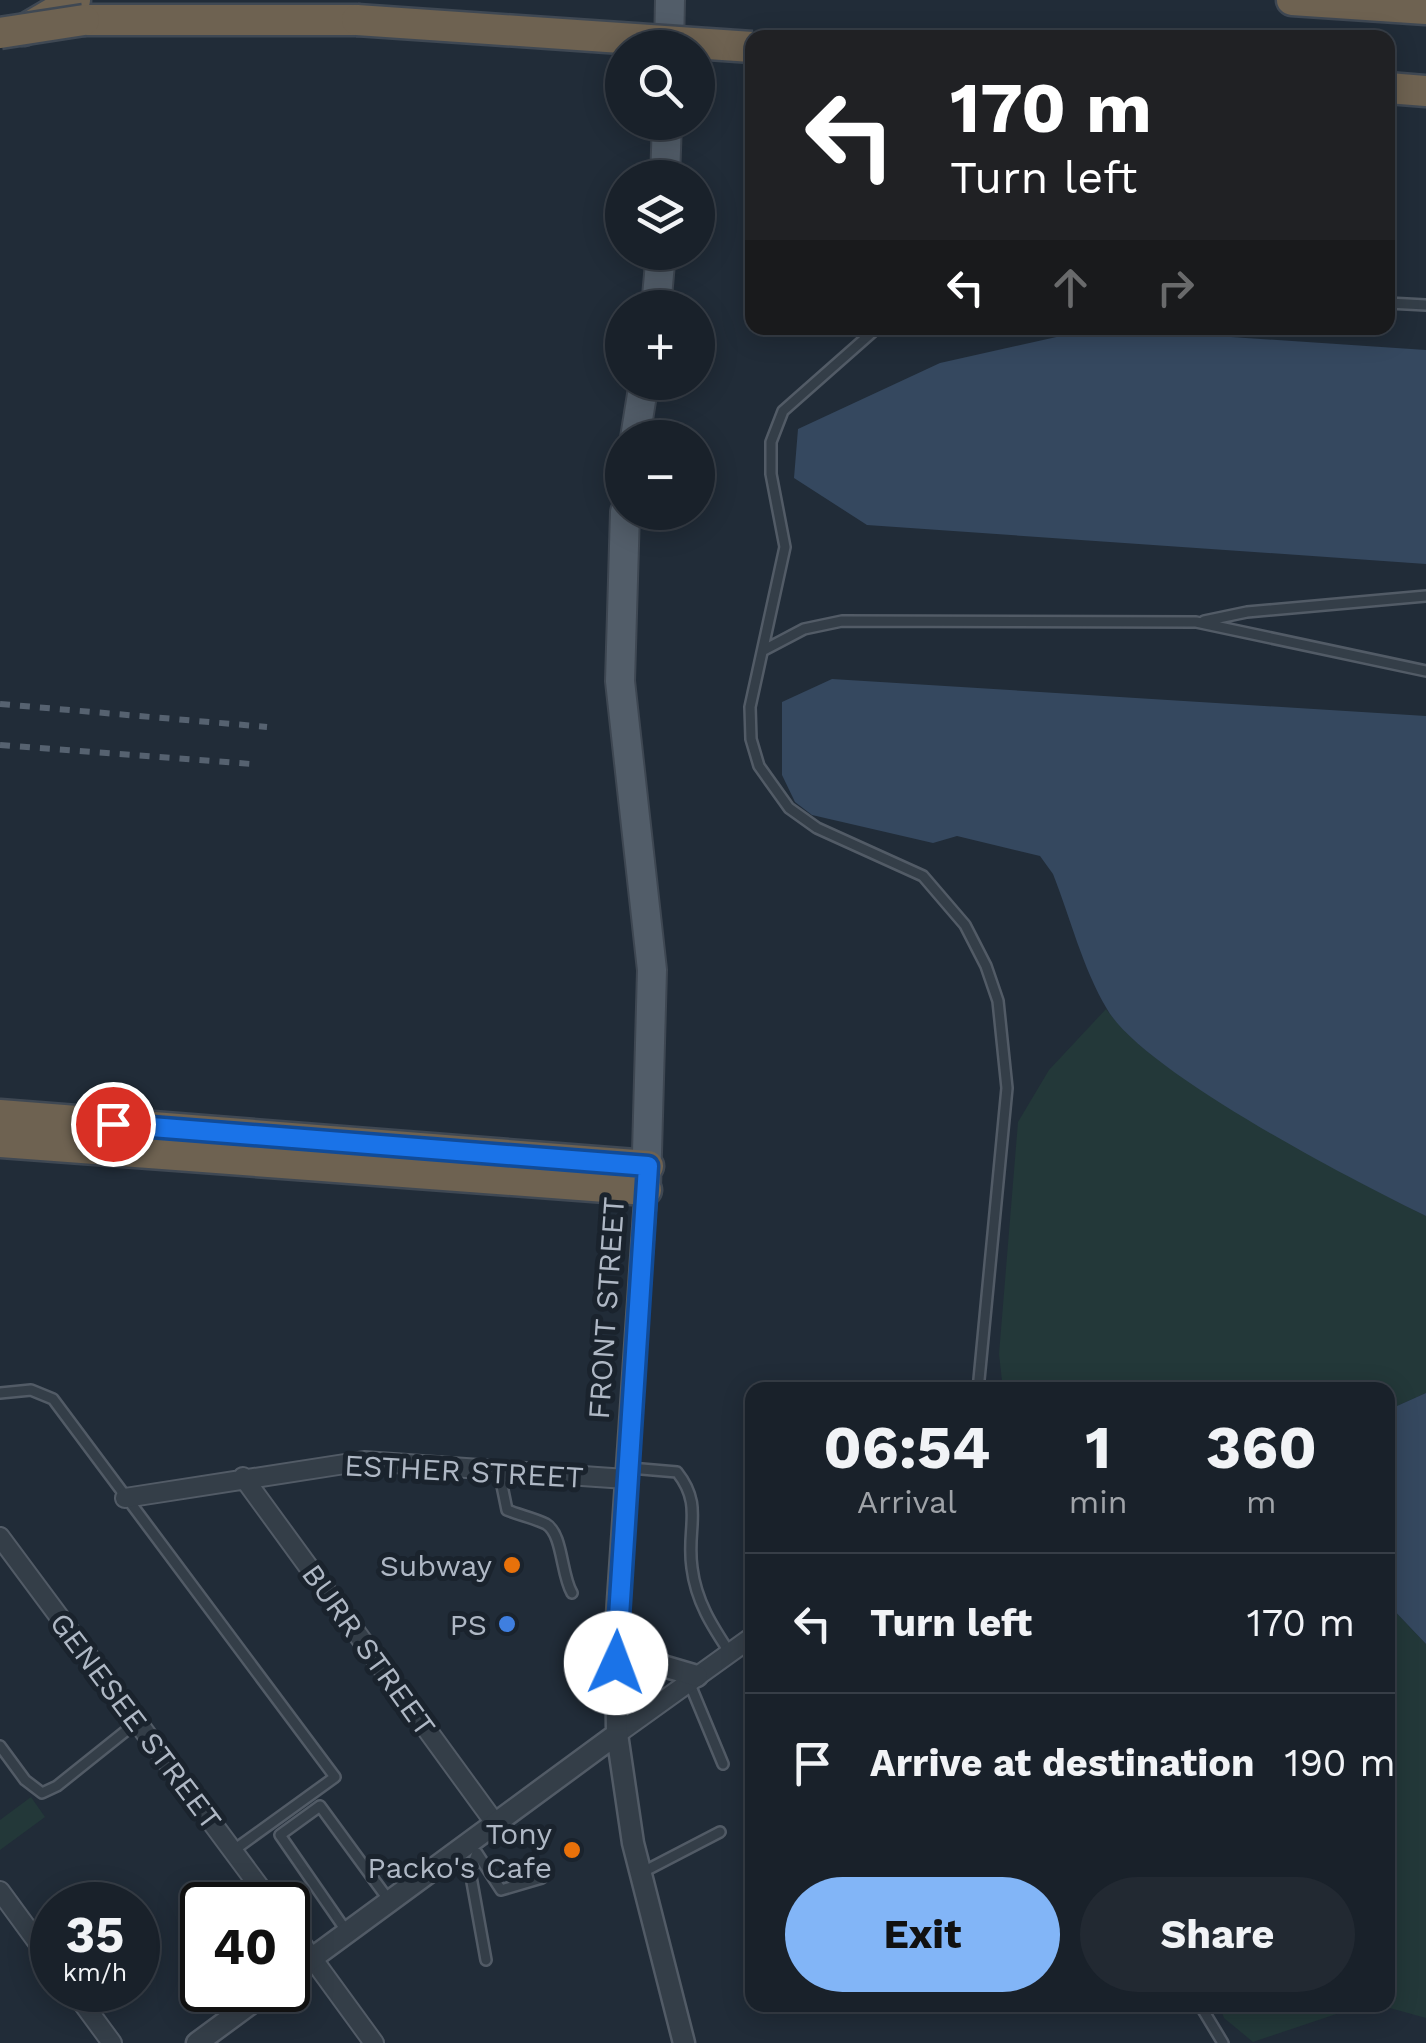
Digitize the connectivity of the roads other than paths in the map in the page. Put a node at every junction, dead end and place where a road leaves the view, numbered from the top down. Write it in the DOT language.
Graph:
graph roads {
  1 [pos="670,0"];
  2 [pos="1292,0"];
  3 [pos="1426,9"];
  4 [pos="79,10"];
  5 [pos="0,23"];
  6 [pos="669,30"];
  7 [pos="0,33"];
  8 [pos="0,44"];
  9 [pos="745,47"];
  10 [pos="1395,89"];
  11 [pos="1426,91"];
  12 [pos="1395,303"];
  13 [pos="1426,305"];
  14 [pos="869,335"];
  15 [pos="624,530"];
  16 [pos="1426,596"];
  17 [pos="1196,622"];
  18 [pos="764,650"];
  19 [pos="1426,671"];
  20 [pos="0,1115"];
  21 [pos="0,1142"];
  22 [pos="647,1178"];
  23 [pos="979,1382"];
  24 [pos="0,1393"];
  25 [pos="499,1471"];
  26 [pos="627,1473"];
  27 [pos="242,1476"];
  28 [pos="126,1498"];
  29 [pos="0,1537"];
  30 [pos="572,1592"];
  31 [pos="616,1630"];
  32 [pos="745,1642"];
  33 [pos="730,1654"];
  34 [pos="693,1679"];
  35 [pos="137,1722"];
  36 [pos="617,1734"];
  37 [pos="0,1746"];
  38 [pos="723,1764"];
  39 [pos="312,1794"];
  40 [pos="320,1806"];
  41 [pos="495,1822"];
  42 [pos="271,1823"];
  43 [pos="720,1832"];
  44 [pos="280,1836"];
  45 [pos="474,1847"];
  46 [pos="233,1851"];
  47 [pos="641,1874"];
  48 [pos="542,1878"];
  49 [pos="256,1882"];
  50 [pos="0,1891"];
  51 [pos="389,1901"];
  52 [pos="30,1932"];
  53 [pos="347,1932"];
  54 [pos="310,1955"];
  55 [pos="312,1958"];
  56 [pos="486,1960"];
  57 [pos="89,2012"];
  58 [pos="239,2012"];
  59 [pos="1204,2012"];
  60 [pos="112,2043"];
  61 [pos="197,2043"];
  62 [pos="374,2043"];
  63 [pos="684,2043"];
  64 [pos="1223,2043"];
  1 -- 6 [label="main road"];
  2 -- 3 [label="highway"];
  4 -- 5 [label="highway, bridge"];
  4 -- 7 [label="highway, bridge"];
  4 -- 8 [label="highway"];
  4 -- 9 [label="highway, bridge"];
  10 -- 11 [label="highway"];
  12 -- 13 [label="lane"];
  14 -- 18 [label="lane"];
  15 -- 22 [label="main road, FRONT STREET"];
  16 -- 17 [label="lane"];
  17 -- 18 [label="lane"];
  17 -- 19 [label="lane"];
  18 -- 23 [label="lane"];
  20 -- 22 [label="highway"];
  21 -- 22 [label="highway"];
  22 -- 26 [label="street, FRONT STREET"];
  24 -- 28 [label="lane"];
  25 -- 26 [label="street, ESTHER STREET"];
  25 -- 27 [label="street, ESTHER STREET"];
  25 -- 30 [label="lane"];
  26 -- 31 [label="street, FRONT STREET"];
  26 -- 33 [label="lane"];
  27 -- 28 [label="street, ESTHER STREET"];
  27 -- 41 [label="street, BURR STREET"];
  28 -- 39 [label="lane"];
  29 -- 35 [label="street, GENESEE STREET"];
  31 -- 34 [label="street"];
  31 -- 36 [label="street, FRONT STREET"];
  32 -- 33 [label="street"];
  33 -- 34 [label="street"];
  34 -- 36 [label="street"];
  34 -- 38 [label="lane"];
  35 -- 37 [label="lane"];
  35 -- 46 [label="street, GENESEE STREET"];
  36 -- 41 [label="street"];
  36 -- 47 [label="street, FRONT STREET"];
  39 -- 40 [label="lane"];
  39 -- 42 [label="lane"];
  40 -- 44 [label="lane"];
  40 -- 51 [label="lane"];
  41 -- 45 [label="street"];
  42 -- 44 [label="lane"];
  42 -- 46 [label="lane"];
  43 -- 47 [label="lane"];
  44 -- 53 [label="lane"];
  45 -- 48 [label="lane"];
  45 -- 51 [label="street"];
  45 -- 56 [label="lane"];
  46 -- 49 [label="street, GENESEE STREET"];
  47 -- 63 [label="street, FRONT STREET"];
  50 -- 52 [label="street"];
  51 -- 53 [label="street"];
  53 -- 55 [label="street"];
  54 -- 55 [label="street"];
  55 -- 62 [label="street"];
  57 -- 60 [label="street"];
  58 -- 61 [label="street"];
  59 -- 64 [label="lane"];
}
